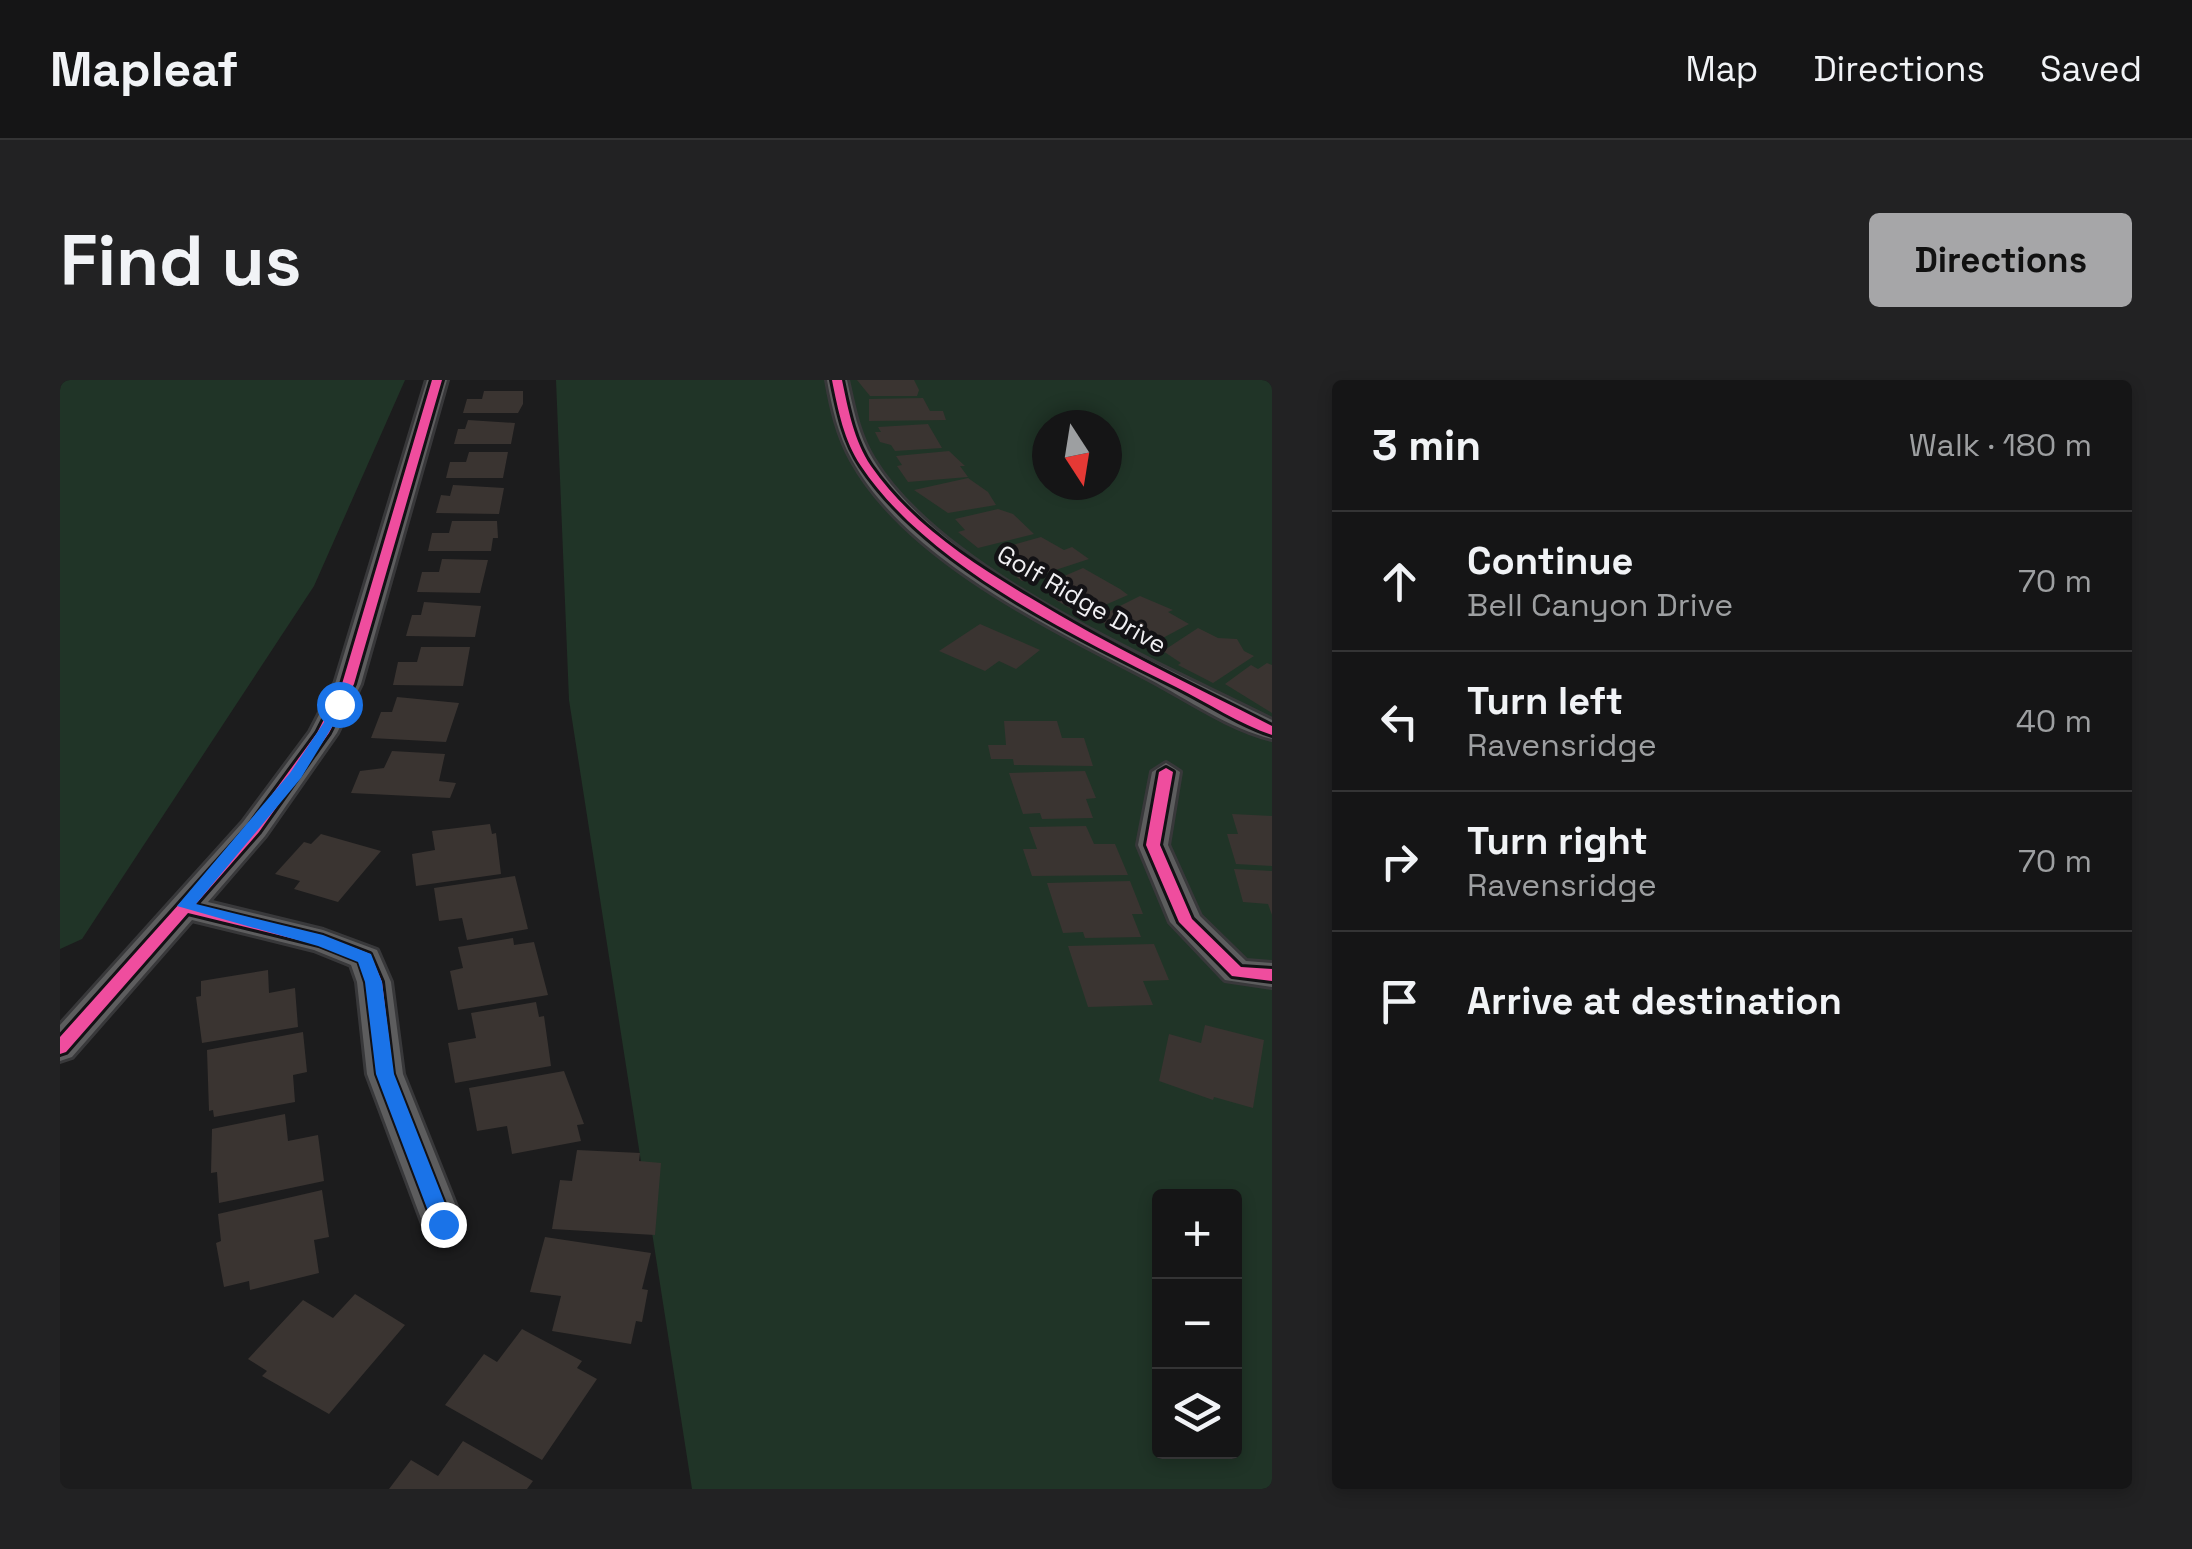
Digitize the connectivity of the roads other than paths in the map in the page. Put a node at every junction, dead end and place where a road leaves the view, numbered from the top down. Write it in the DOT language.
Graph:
graph roads {
  1 [pos="436,380"];
  2 [pos="837,380"];
  3 [pos="1272,732"];
  4 [pos="1166,772"];
  5 [pos="185,906"];
  6 [pos="1272,975"];
  7 [pos="60,1048"];
  8 [pos="443,1224"];
  1 -- 5 [label="street"];
  2 -- 3 [label="street, Golf Ridge Drive"];
  4 -- 6 [label="street"];
  5 -- 7 [label="street"];
  5 -- 8 [label="street"];
}
